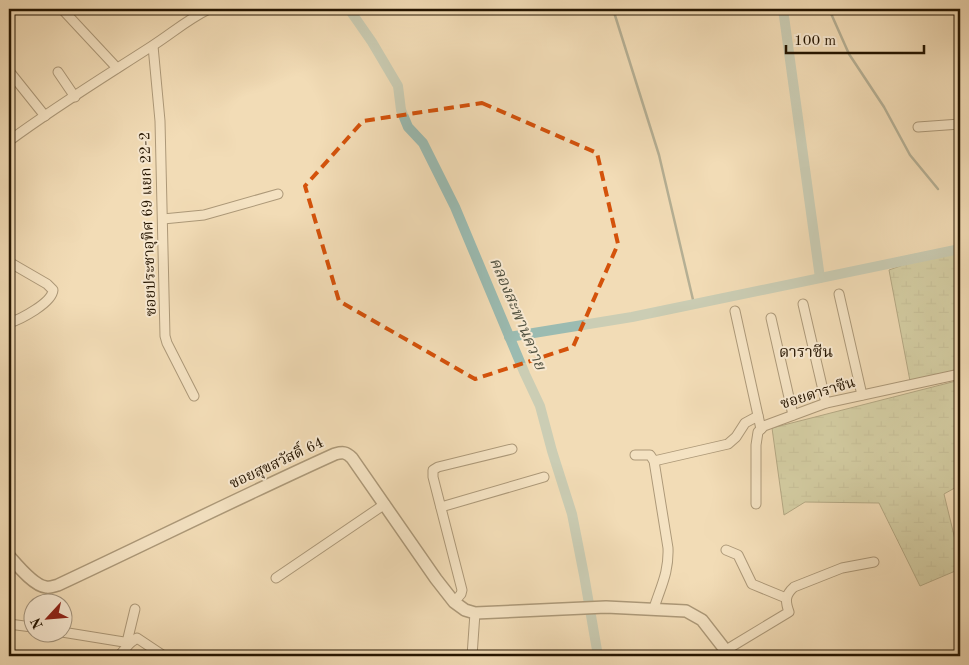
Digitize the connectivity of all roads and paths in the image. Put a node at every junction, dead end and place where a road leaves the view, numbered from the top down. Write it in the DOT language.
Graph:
graph roads {
  1 [pos="62,9"];
  2 [pos="209,9"];
  3 [pos="195,12"];
  4 [pos="153,46"];
  5 [pos="117,68"];
  6 [pos="9,71"];
  7 [pos="58,72"];
  8 [pos="75,97"];
  9 [pos="46,116"];
  10 [pos="960,124"];
  11 [pos="918,127"];
  12 [pos="9,141"];
  13 [pos="278,194"];
  14 [pos="163,219"];
  15 [pos="9,262"];
  16 [pos="839,294"];
  17 [pos="803,304"];
  18 [pos="734,312"];
  19 [pos="772,318"];
  20 [pos="12,319"];
  21 [pos="960,374"];
  22 [pos="862,395"];
  23 [pos="194,396"];
  24 [pos="826,403"];
  25 [pos="758,416"];
  26 [pos="793,416"];
  27 [pos="761,429"];
  28 [pos="512,449"];
  29 [pos="634,455"];
  30 [pos="654,461"];
  31 [pos="544,477"];
  32 [pos="385,504"];
  33 [pos="756,504"];
  34 [pos="441,507"];
  35 [pos="726,550"];
  36 [pos="9,556"];
  37 [pos="874,562"];
  38 [pos="276,578"];
  39 [pos="786,598"];
  40 [pos="454,602"];
  41 [pos="654,608"];
  42 [pos="135,610"];
  43 [pos="475,613"];
  44 [pos="9,624"];
  45 [pos="22,626"];
  46 [pos="72,634"];
  47 [pos="128,642"];
  48 [pos="728,653"];
  49 [pos="119,656"];
  50 [pos="164,656"];
  51 [pos="472,656"];
  1 -- 5 [label="street"];
  2 -- 3 [label="street"];
  3 -- 4 [label="street"];
  4 -- 5 [label="street"];
  4 -- 14 [label="street, ซอยประชาอุทิศ 69 แยก 22-2"];
  5 -- 8 [label="street"];
  6 -- 9 [label="street"];
  7 -- 8 [label="street"];
  8 -- 9 [label="street"];
  9 -- 12 [label="street"];
  10 -- 11 [label="street"];
  13 -- 14 [label="street"];
  14 -- 23 [label="street, ซอยประชาอุทิศ 69 แยก 22-2"];
  15 -- 20 [label="street"];
  16 -- 22 [label="street"];
  17 -- 24 [label="street"];
  18 -- 25 [label="street"];
  19 -- 26 [label="street"];
  21 -- 22 [label="street, ซอยดาราซีน"];
  22 -- 24 [label="street, ซอยดาราซีน"];
  24 -- 26 [label="street, ซอยดาราซีน"];
  25 -- 27 [label="street"];
  25 -- 30 [label="street"];
  26 -- 27 [label="street, ซอยดาราซีน"];
  27 -- 33 [label="street"];
  28 -- 34 [label="street"];
  29 -- 30 [label="street"];
  30 -- 41 [label="street"];
  31 -- 34 [label="street"];
  32 -- 36 [label="street, ซอยสุขสวัสดิ์ 64"];
  32 -- 38 [label="street"];
  32 -- 40 [label="street, ซอยสุขสวัสดิ์ 64"];
  34 -- 40 [label="street"];
  35 -- 39 [label="street"];
  37 -- 39 [label="street"];
  39 -- 48 [label="street"];
  40 -- 43 [label="street, ซอยสุขสวัสดิ์ 64"];
  41 -- 43 [label="street"];
  41 -- 48 [label="street"];
  42 -- 47 [label="street"];
  43 -- 51 [label="street"];
  44 -- 45 [label="street"];
  46 -- 47 [label="street"];
  47 -- 49 [label="street"];
  47 -- 50 [label="street"];
}
